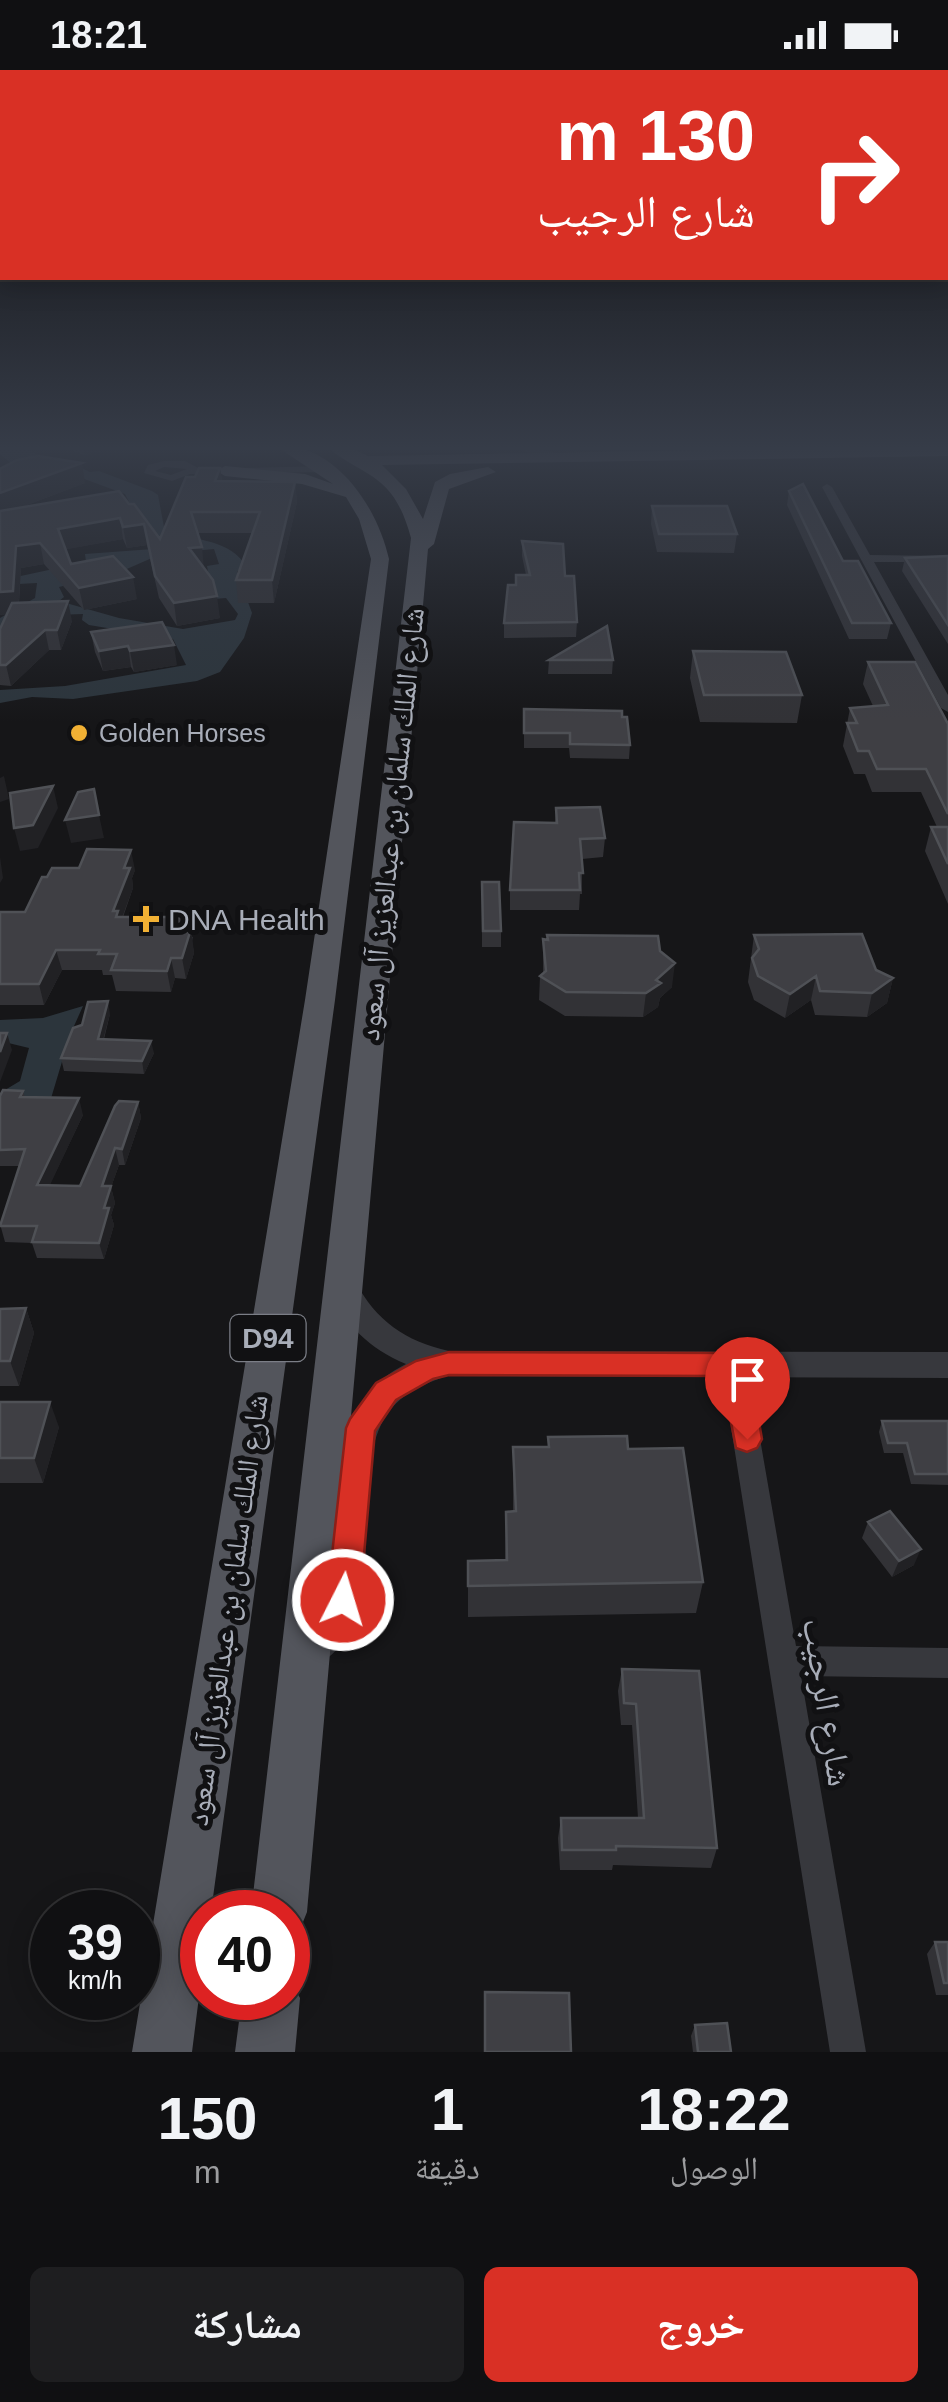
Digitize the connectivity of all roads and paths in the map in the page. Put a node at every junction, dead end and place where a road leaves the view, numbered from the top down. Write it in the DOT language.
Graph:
graph roads {
  1 [pos="373,537"];
  2 [pos="404,537"];
  3 [pos="428,537"];
  4 [pos="855,537"];
  5 [pos="867,560"];
  6 [pos="937,562"];
  7 [pos="416,583"];
  8 [pos="948,708"];
  9 [pos="399,738"];
  10 [pos="350,772"];
  11 [pos="342,1286"];
  12 [pos="449,1364"];
  13 [pos="734,1364"];
  14 [pos="948,1365"];
  15 [pos="306,1653"];
  16 [pos="784,1662"];
  17 [pos="948,1663"];
  18 [pos="282,1890"];
  19 [pos="269,2020"];
  20 [pos="162,2052"];
  21 [pos="265,2052"];
  22 [pos="848,2052"];
  1 -- 10 [label="main road, شارع الملك سلمان بن عبدالعزيز آل سعود / D94"];
  2 -- 7 [label="main road"];
  3 -- 7 [label="main road"];
  4 -- 5 [label="street"];
  5 -- 6 [label="street"];
  5 -- 8 [label="street"];
  7 -- 9 [label="main road, شارع الملك سلمان بن عبدالعزيز آل سعود / D94"];
  9 -- 10 [label="main road"];
  9 -- 11 [label="main road, شارع الملك سلمان بن عبدالعزيز آل سعود / D94"];
  10 -- 20 [label="main road, شارع الملك سلمان بن عبدالعزيز آل سعود / D94"];
  11 -- 12 [label="street"];
  11 -- 15 [label="main road, شارع الملك سلمان بن عبدالعزيز آل سعود / D94"];
  12 -- 13 [label="street"];
  12 -- 15 [label="street"];
  13 -- 14 [label="street"];
  13 -- 16 [label="street, شارع الرجيب"];
  15 -- 18 [label="main road, شارع الملك سلمان بن عبدالعزيز آل سعود / D94"];
  16 -- 17 [label="street"];
  16 -- 22 [label="street, شارع الرجيب"];
  19 -- 21 [label="main road"];
}
